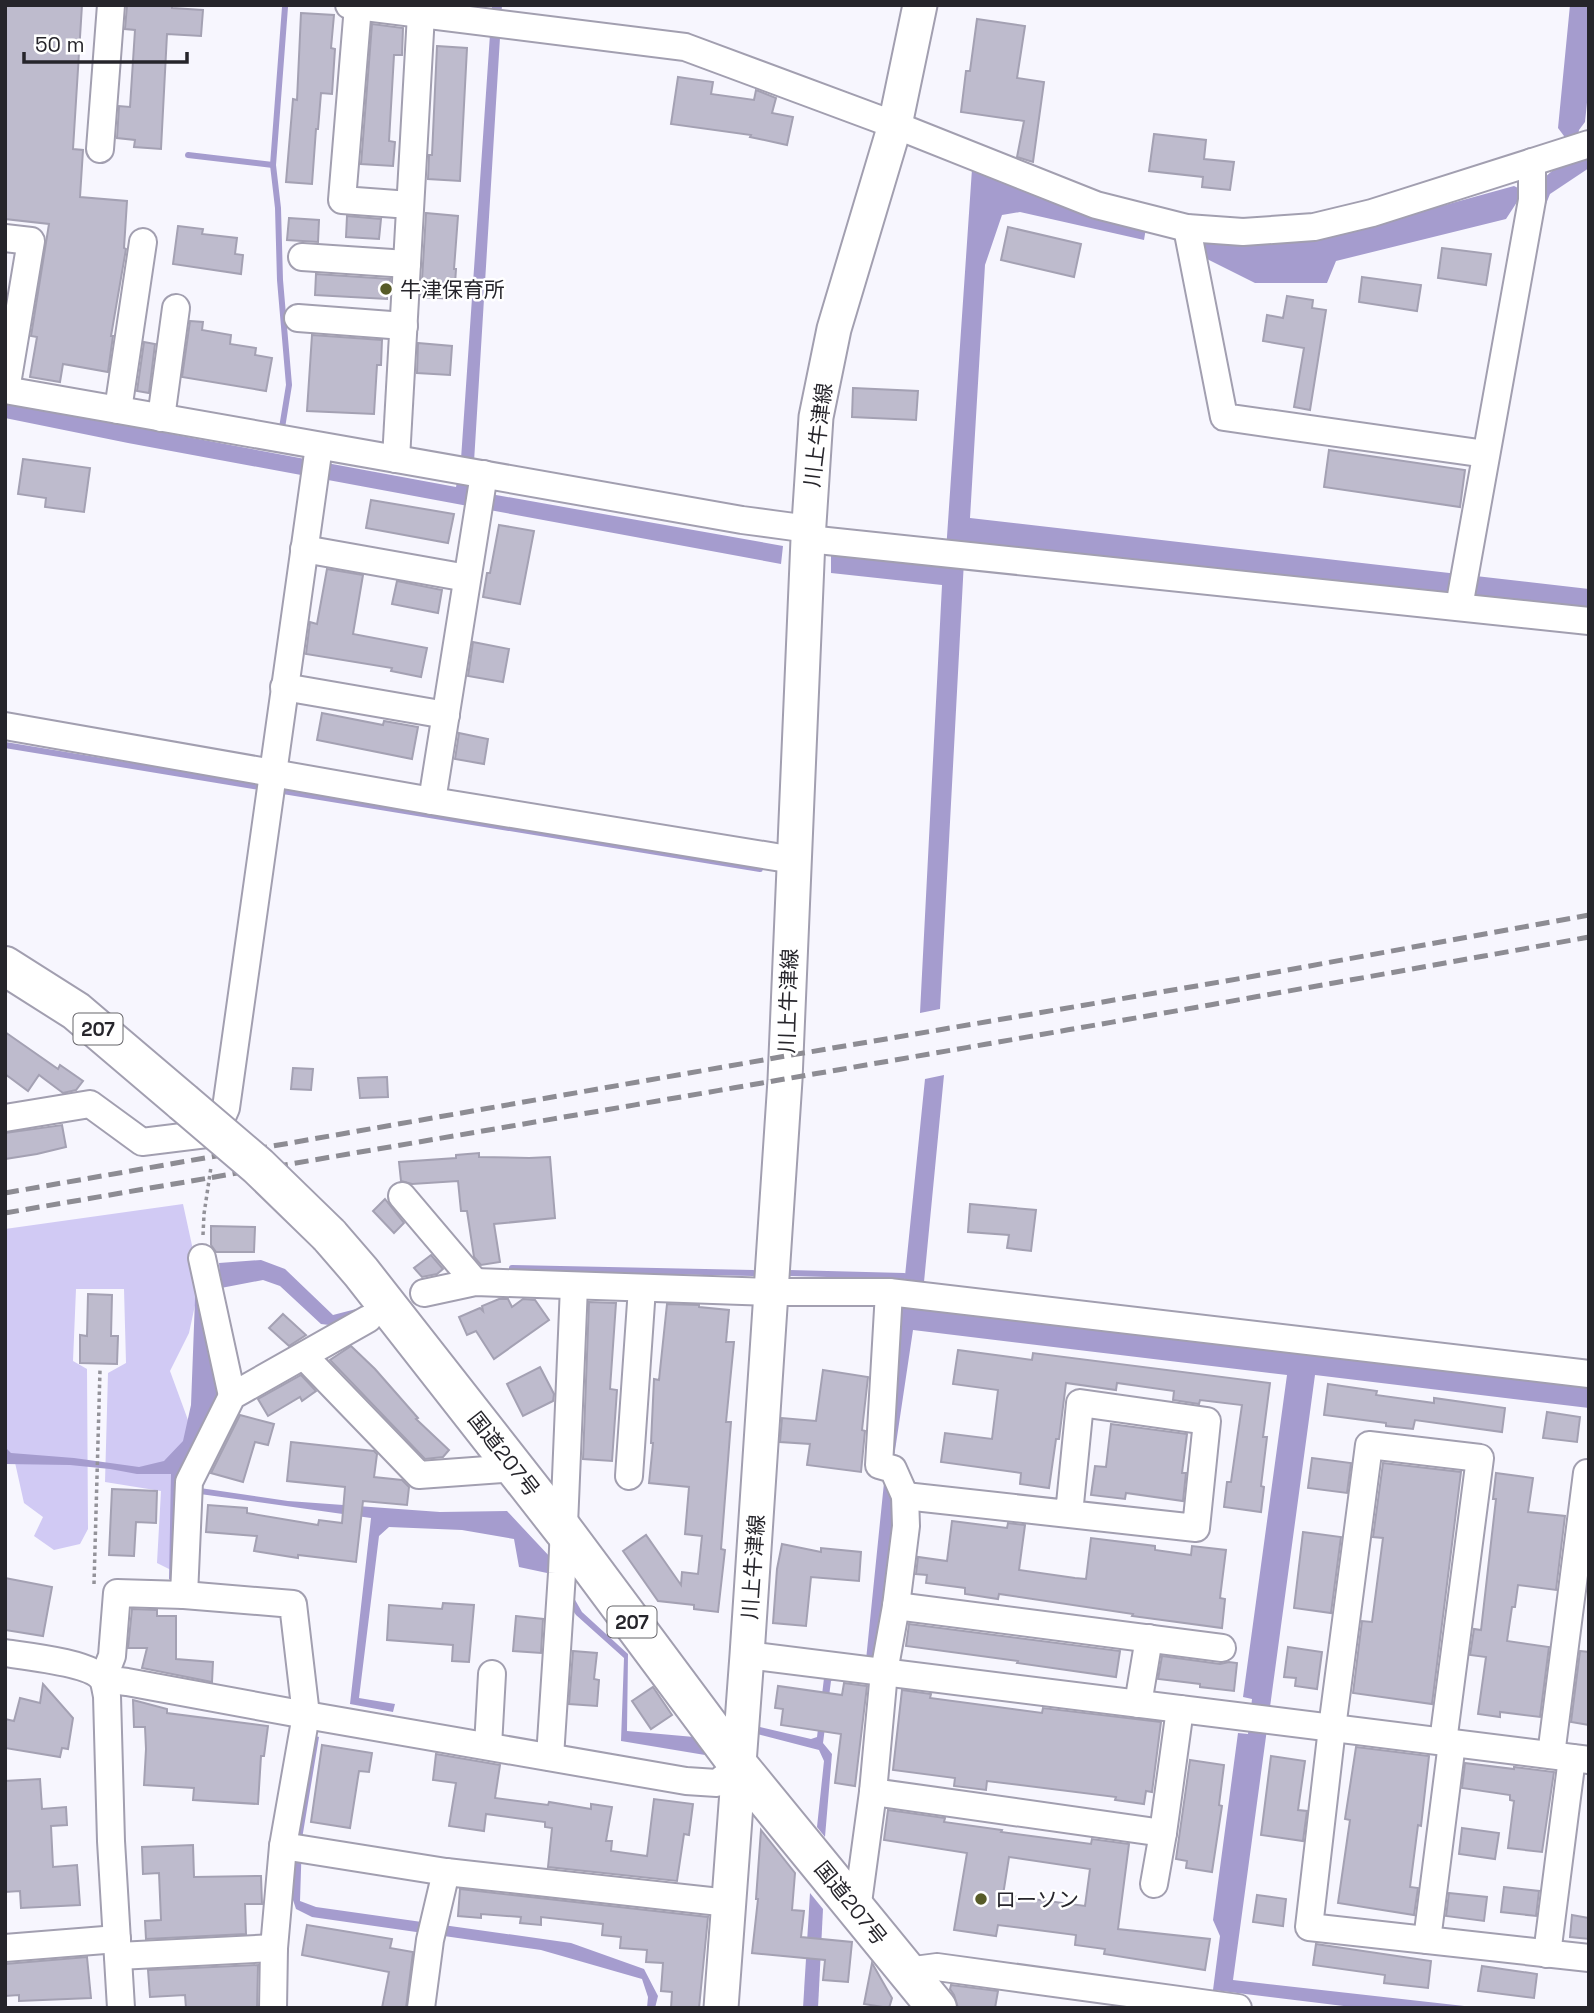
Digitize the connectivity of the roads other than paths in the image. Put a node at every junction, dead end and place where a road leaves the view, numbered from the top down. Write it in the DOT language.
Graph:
graph roads {
  1 [pos="111,5"];
  2 [pos="919,5"];
  3 [pos="354,6"];
  4 [pos="421,14"];
  5 [pos="895,125"];
  6 [pos="1584,145"];
  7 [pos="100,149"];
  8 [pos="1538,174"];
  9 [pos="410,205"];
  10 [pos="1187,228"];
  11 [pos="5,238"];
  12 [pos="143,242"];
  13 [pos="302,257"];
  14 [pos="407,264"];
  15 [pos="176,308"];
  16 [pos="298,318"];
  17 [pos="404,326"];
  18 [pos="5,390"];
  19 [pos="118,410"];
  20 [pos="161,418"];
  21 [pos="319,446"];
  22 [pos="1486,454"];
  23 [pos="396,459"];
  24 [pos="484,474"];
  25 [pos="808,534"];
  26 [pos="304,549"];
  27 [pos="467,578"];
  28 [pos="1459,607"];
  29 [pos="1589,621"];
  30 [pos="284,687"];
  31 [pos="446,715"];
  32 [pos="5,726"];
  33 [pos="271,786"];
  34 [pos="432,801"];
  35 [pos="794,860"];
  36 [pos="5,966"];
  37 [pos="5,1118"];
  38 [pos="402,1196"];
  39 [pos="202,1258"];
  40 [pos="475,1282"];
  41 [pos="574,1286"];
  42 [pos="642,1288"];
  43 [pos="771,1292"];
  44 [pos="889,1292"];
  45 [pos="424,1293"];
  46 [pos="368,1319"];
  47 [pos="304,1356"];
  48 [pos="1589,1374"];
  49 [pos="232,1396"];
  50 [pos="515,1468"];
  51 [pos="1589,1473"];
  52 [pos="629,1476"];
  53 [pos="905,1496"];
  54 [pos="1069,1514"];
  55 [pos="564,1531"];
  56 [pos="184,1595"];
  57 [pos="896,1606"];
  58 [pos="1149,1638"];
  59 [pos="1222,1648"];
  60 [pos="5,1653"];
  61 [pos="747,1655"];
  62 [pos="884,1672"];
  63 [pos="492,1674"];
  64 [pos="103,1679"];
  65 [pos="1138,1704"];
  66 [pos="1180,1709"];
  67 [pos="306,1715"];
  68 [pos="1332,1728"];
  69 [pos="1448,1742"];
  70 [pos="488,1746"];
  71 [pos="550,1757"];
  72 [pos="1571,1758"];
  73 [pos="739,1766"];
  74 [pos="873,1792"];
  75 [pos="1164,1833"];
  76 [pos="296,1849"];
  77 [pos="446,1872"];
  78 [pos="1154,1884"];
  79 [pos="729,1903"];
  80 [pos="857,1910"];
  81 [pos="1427,1940"];
  82 [pos="117,1947"];
  83 [pos="5,1948"];
  84 [pos="274,1948"];
  85 [pos="1547,1954"];
  86 [pos="1589,1958"];
  87 [pos="907,1971"];
  88 [pos="1206,2006"];
  89 [pos="121,2008"];
  90 [pos="273,2008"];
  91 [pos="421,2008"];
  92 [pos="721,2008"];
  93 [pos="937,2008"];
  94 [pos="1238,2008"];
  1 -- 7 [label="street"];
  2 -- 5 [label="main road, 川上牛津線"];
  3 -- 4 [label="street"];
  3 -- 9 [label="street"];
  4 -- 5 [label="street"];
  4 -- 9 [label="street"];
  5 -- 10 [label="street"];
  5 -- 25 [label="main road, 川上牛津線"];
  6 -- 8 [label="street"];
  8 -- 10 [label="street"];
  8 -- 22 [label="street"];
  9 -- 14 [label="street"];
  10 -- 22 [label="street"];
  11 -- 18 [label="street"];
  12 -- 19 [label="street"];
  13 -- 14 [label="street"];
  14 -- 17 [label="street"];
  15 -- 20 [label="street"];
  16 -- 17 [label="street"];
  17 -- 23 [label="street"];
  18 -- 19 [label="street"];
  19 -- 20 [label="street"];
  20 -- 21 [label="street"];
  21 -- 23 [label="street"];
  21 -- 26 [label="street"];
  22 -- 28 [label="street"];
  23 -- 24 [label="street"];
  24 -- 25 [label="street"];
  24 -- 27 [label="street"];
  25 -- 28 [label="street"];
  25 -- 35 [label="main road, 川上牛津線"];
  26 -- 27 [label="street"];
  26 -- 30 [label="street"];
  27 -- 31 [label="street"];
  28 -- 29 [label="street"];
  30 -- 31 [label="street"];
  30 -- 33 [label="street"];
  31 -- 34 [label="street"];
  32 -- 33 [label="street"];
  33 -- 34 [label="street"];
  33 -- 37 [label="street"];
  34 -- 35 [label="street"];
  35 -- 43 [label="main road, 川上牛津線"];
  36 -- 50 [label="highway, 国道207号 / 207, bridge"];
  38 -- 40 [label="street"];
  39 -- 49 [label="street"];
  40 -- 41 [label="street"];
  40 -- 45 [label="street"];
  41 -- 42 [label="street"];
  41 -- 55 [label="street"];
  42 -- 43 [label="street"];
  42 -- 52 [label="street"];
  43 -- 44 [label="street"];
  43 -- 61 [label="main road, 川上牛津線"];
  44 -- 48 [label="street"];
  44 -- 53 [label="street"];
  46 -- 47 [label="street"];
  47 -- 49 [label="street"];
  47 -- 50 [label="street"];
  49 -- 56 [label="street"];
  50 -- 55 [label="highway, 国道207号 / 207"];
  51 -- 72 [label="street"];
  53 -- 54 [label="street"];
  53 -- 57 [label="street"];
  54 -- 54 [label="street"];
  55 -- 71 [label="street"];
  55 -- 73 [label="highway, 国道207号 / 207"];
  56 -- 64 [label="street"];
  56 -- 67 [label="street"];
  57 -- 58 [label="street"];
  57 -- 62 [label="street"];
  58 -- 59 [label="street"];
  58 -- 65 [label="street"];
  60 -- 64 [label="street"];
  61 -- 62 [label="street"];
  61 -- 73 [label="main road, 川上牛津線"];
  62 -- 65 [label="street"];
  62 -- 74 [label="street"];
  63 -- 70 [label="street"];
  64 -- 67 [label="street"];
  64 -- 82 [label="street"];
  65 -- 66 [label="street"];
  66 -- 68 [label="street"];
  66 -- 75 [label="street"];
  67 -- 70 [label="street"];
  67 -- 76 [label="street"];
  68 -- 69 [label="street"];
  68 -- 69 [label="street"];
  68 -- 81 [label="street"];
  69 -- 72 [label="street"];
  69 -- 81 [label="street"];
  70 -- 71 [label="street"];
  71 -- 73 [label="street"];
  72 -- 85 [label="street"];
  73 -- 79 [label="main road, 川上牛津線"];
  73 -- 80 [label="highway, 国道207号 / 207"];
  74 -- 75 [label="street"];
  74 -- 80 [label="street"];
  75 -- 78 [label="street"];
  76 -- 77 [label="street"];
  76 -- 84 [label="street"];
  77 -- 79 [label="street"];
  77 -- 91 [label="street"];
  79 -- 92 [label="main road, 川上牛津線"];
  80 -- 87 [label="highway, 国道207号 / 207"];
  81 -- 85 [label="street"];
  82 -- 83 [label="street"];
  82 -- 84 [label="street"];
  82 -- 89 [label="street"];
  84 -- 90 [label="street"];
  85 -- 86 [label="street"];
  87 -- 88 [label="street"];
  87 -- 93 [label="highway, 国道207号 / 207"];
  88 -- 94 [label="street"];
}
